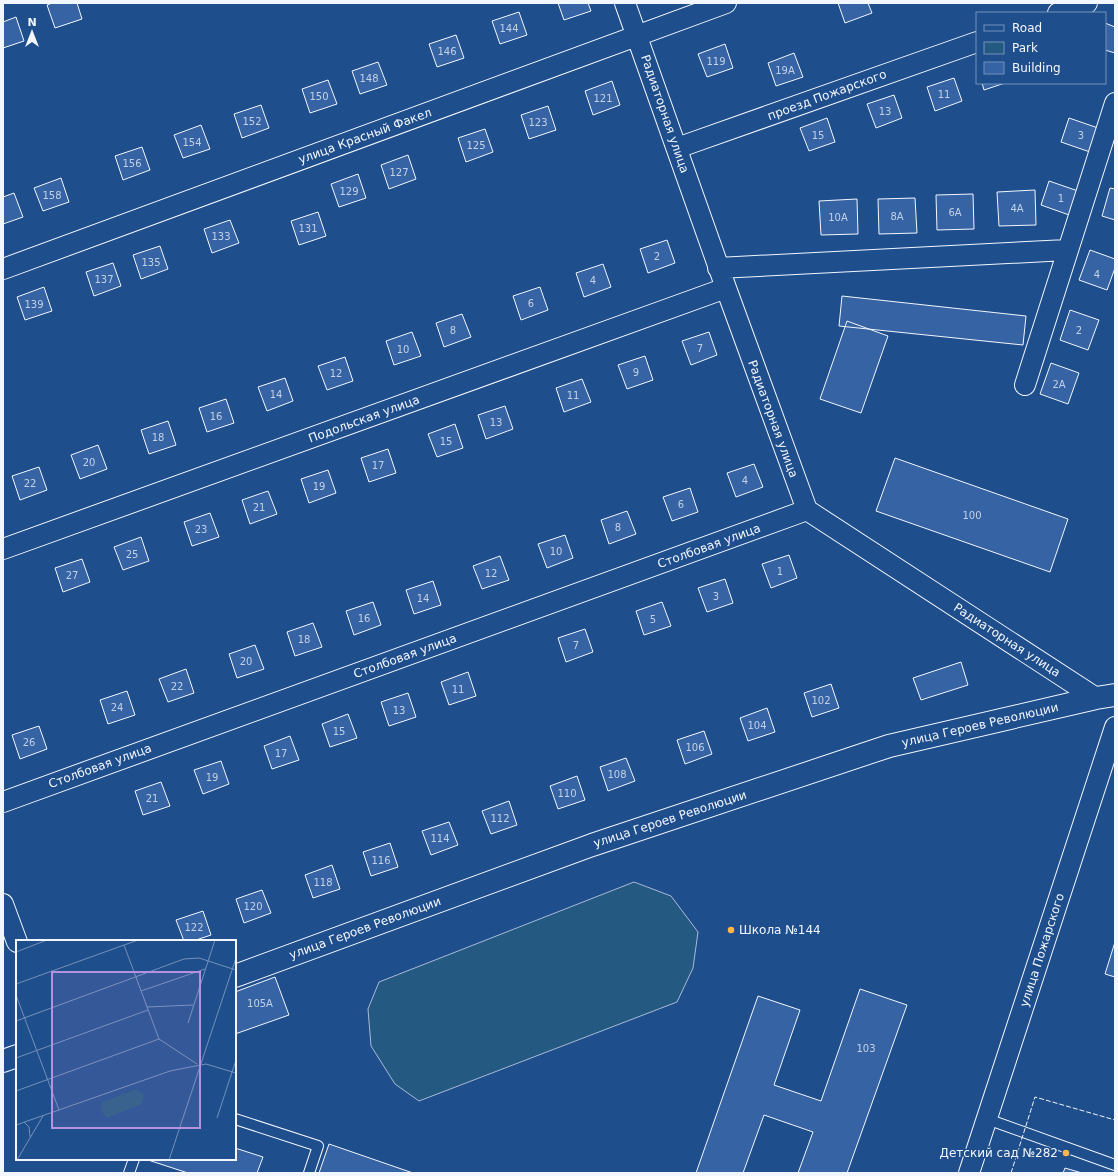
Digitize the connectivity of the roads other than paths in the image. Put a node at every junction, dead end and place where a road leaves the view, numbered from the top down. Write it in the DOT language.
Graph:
graph roads {
  1 [pos="625,3"];
  2 [pos="726,3"];
  3 [pos="1086,3"];
  4 [pos="1061,12"];
  5 [pos="638,36"];
  6 [pos="976,42"];
  7 [pos="1115,103"];
  8 [pos="677,148"];
  9 [pos="1067,250"];
  10 [pos="718,268"];
  11 [pos="3,269"];
  12 [pos="726,288"];
  13 [pos="1024,385"];
  14 [pos="807,510"];
  15 [pos="3,549"];
  16 [pos="1106,696"];
  17 [pos="1115,727"];
  18 [pos="3,802"];
  19 [pos="3,904"];
  20 [pos="16,940"];
  21 [pos="236,976"];
  22 [pos="16,1056"];
  23 [pos="3,1062"];
  24 [pos="236,1119"];
  25 [pos="987,1120"];
  26 [pos="134,1160"];
  27 [pos="1115,1165"];
  28 [pos="129,1173"];
  29 [pos="309,1173"];
  30 [pos="969,1173"];
  1 -- 5 [label="street, Радиаторная улица"];
  2 -- 5 [label="street, улица Красный Факел"];
  3 -- 4 [label="street"];
  5 -- 8 [label="street, Радиаторная улица"];
  5 -- 11 [label="street, улица Красный Факел"];
  6 -- 8 [label="street, проезд Пожарского"];
  7 -- 9 [label="street"];
  8 -- 10 [label="street, Радиаторная улица"];
  9 -- 10 [label="street"];
  9 -- 13 [label="street"];
  10 -- 12 [label="street, Радиаторная улица"];
  12 -- 14 [label="street, Радиаторная улица"];
  12 -- 15 [label="street, Подольская улица"];
  14 -- 16 [label="street, Радиаторная улица"];
  14 -- 18 [label="street, Столбовая улица"];
  16 -- 21 [label="street, улица Героев Революции"];
  17 -- 25 [label="street, улица Пожарского"];
  19 -- 20 [label="street"];
  22 -- 23 [label="street"];
  24 -- 29 [label="lane"];
  25 -- 27 [label="lane"];
  25 -- 30 [label="street, улица Пожарского"];
  26 -- 28 [label="lane"];
}
